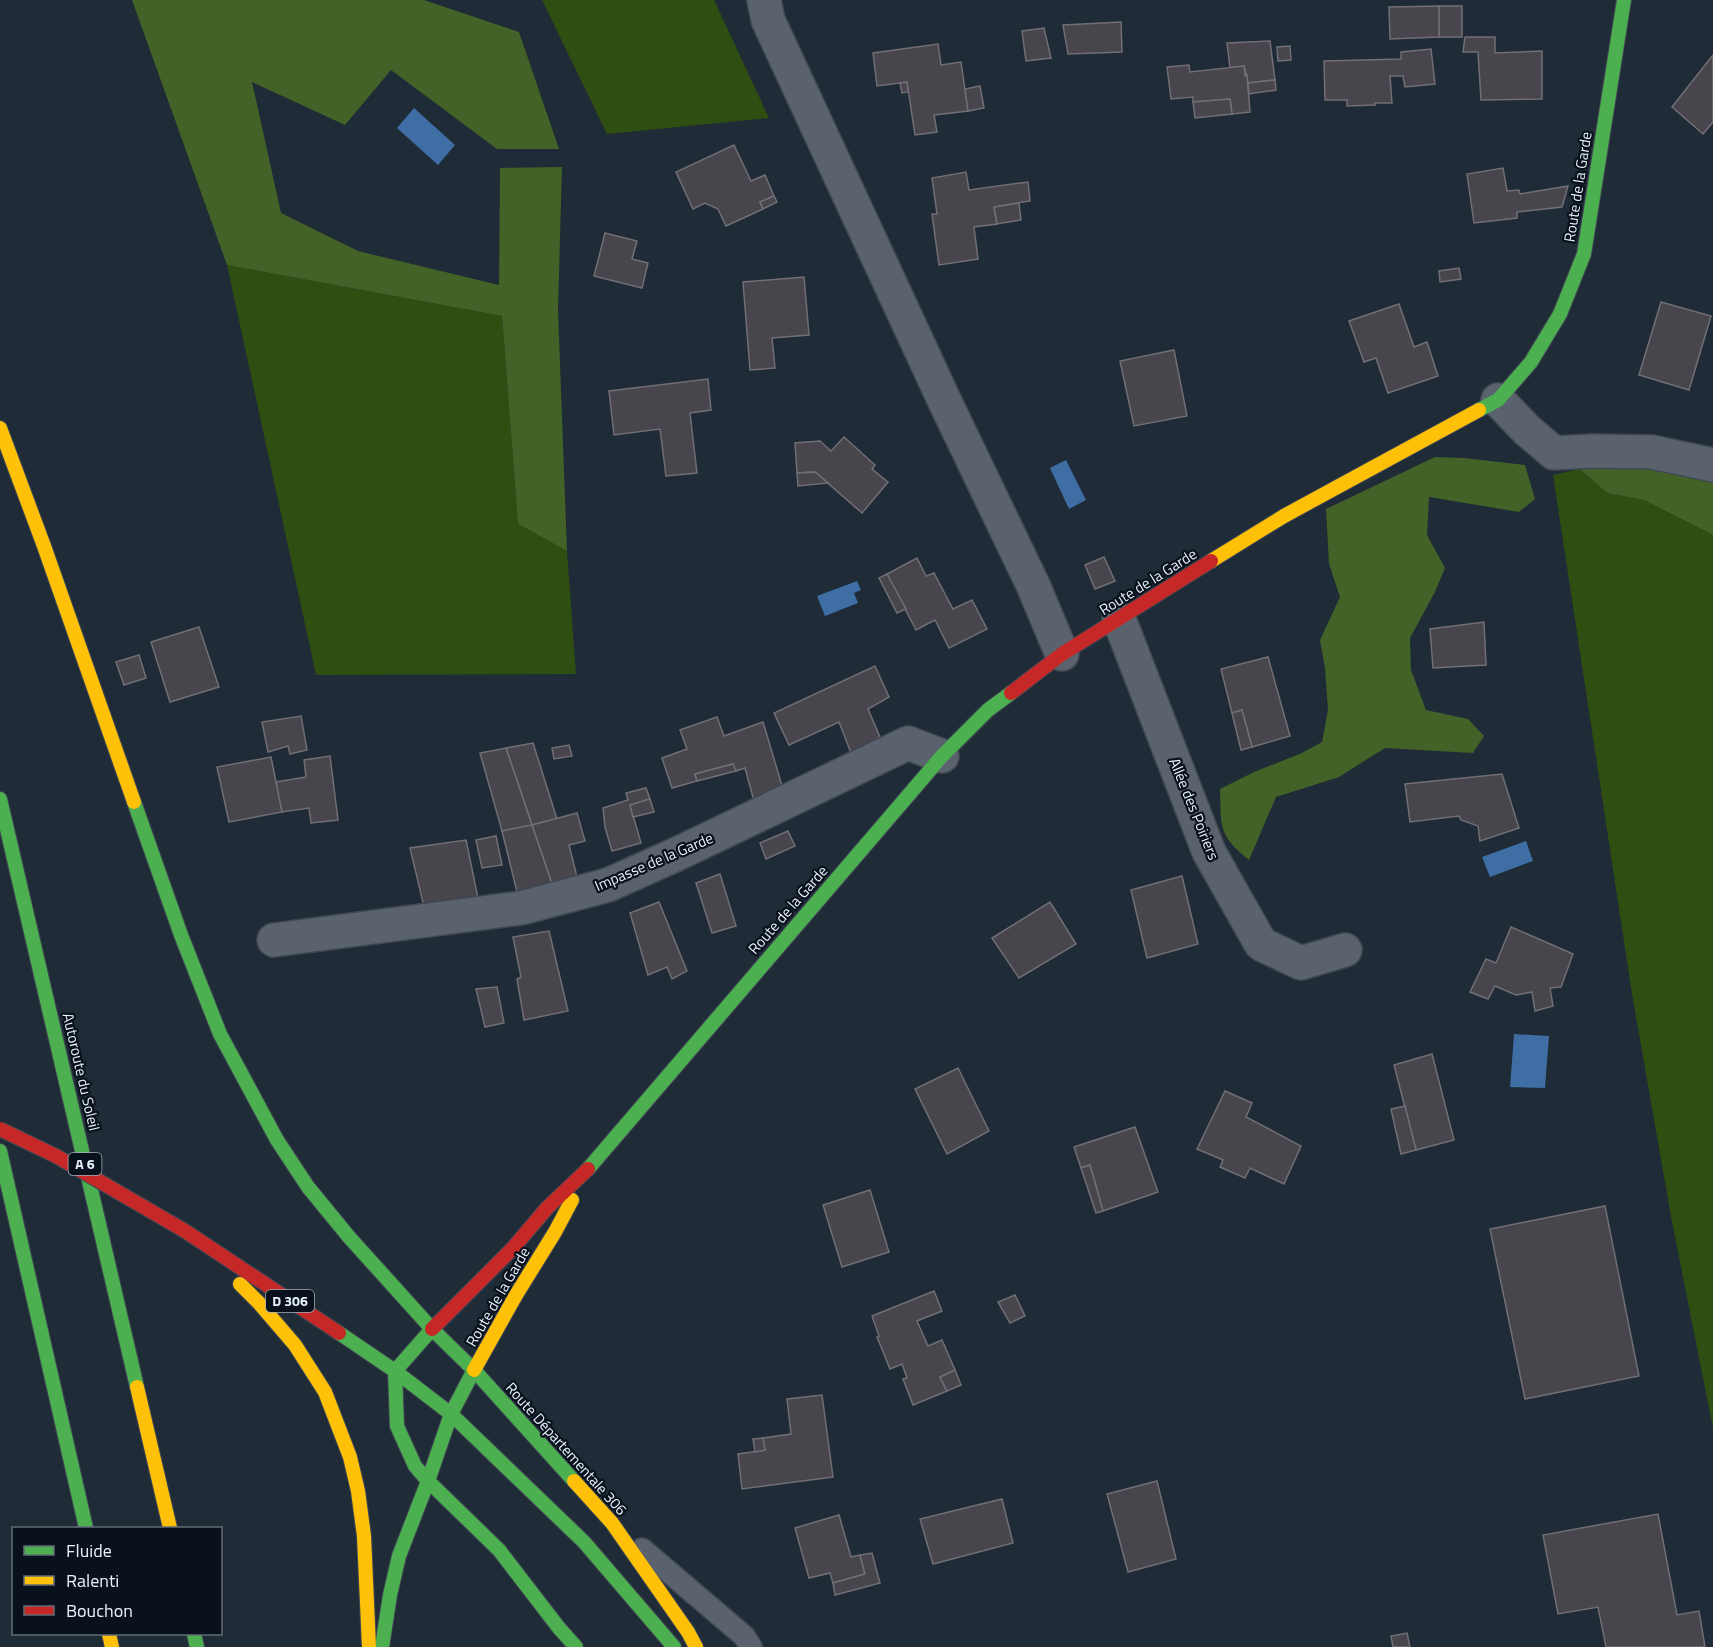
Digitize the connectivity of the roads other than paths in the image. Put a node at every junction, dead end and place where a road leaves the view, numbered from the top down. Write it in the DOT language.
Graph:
graph roads {
  1 [pos="764,0"];
  2 [pos="1624,0"];
  3 [pos="1498,400"];
  4 [pos="0,428"];
  5 [pos="1713,465"];
  6 [pos="1119,619"];
  7 [pos="1062,654"];
  8 [pos="942,756"];
  9 [pos="0,799"];
  10 [pos="274,940"];
  11 [pos="1345,950"];
  12 [pos="0,1129"];
  13 [pos="0,1151"];
  14 [pos="582,1176"];
  15 [pos="185,1231"];
  16 [pos="432,1329"];
  17 [pos="474,1370"];
  18 [pos="395,1371"];
  19 [pos="451,1414"];
  20 [pos="428,1481"];
  21 [pos="612,1523"];
  22 [pos="86,1527"];
  23 [pos="170,1527"];
  24 [pos="369,1647"];
  25 [pos="381,1647"];
  26 [pos="576,1647"];
  27 [pos="674,1647"];
  28 [pos="696,1647"];
  29 [pos="751,1647"];
  1 -- 7 [label="street"];
  2 -- 3 [label="main road, Route de la Garde"];
  3 -- 5 [label="street"];
  3 -- 6 [label="main road, Route de la Garde"];
  4 -- 16 [label="main road, Route Départementale 306"];
  6 -- 7 [label="main road, Route de la Garde"];
  6 -- 11 [label="street, Allée des Poiriers"];
  7 -- 8 [label="main road, Route de la Garde"];
  8 -- 10 [label="street, Impasse de la Garde"];
  8 -- 14 [label="main road, Route de la Garde"];
  9 -- 23 [label="main road, Autoroute du Soleil / A 6"];
  12 -- 15 [label="main road, D 306, bridge"];
  13 -- 22 [label="main road"];
  14 -- 16 [label="main road, Route de la Garde"];
  14 -- 17 [label="main road, Route de la Garde"];
  15 -- 18 [label="main road, D 306"];
  15 -- 24 [label="main road"];
  16 -- 17 [label="main road, Route Départementale 306"];
  16 -- 18 [label="main road"];
  17 -- 19 [label="main road, Route de la Garde"];
  17 -- 21 [label="main road, Route Départementale 306"];
  18 -- 19 [label="main road, D 306"];
  18 -- 20 [label="main road"];
  19 -- 20 [label="main road, Route de la Garde"];
  19 -- 27 [label="main road, D 306"];
  20 -- 25 [label="main road, Route de la Garde"];
  20 -- 26 [label="main road"];
  21 -- 28 [label="main road, Route Départementale 306"];
  21 -- 29 [label="lane"];
}
